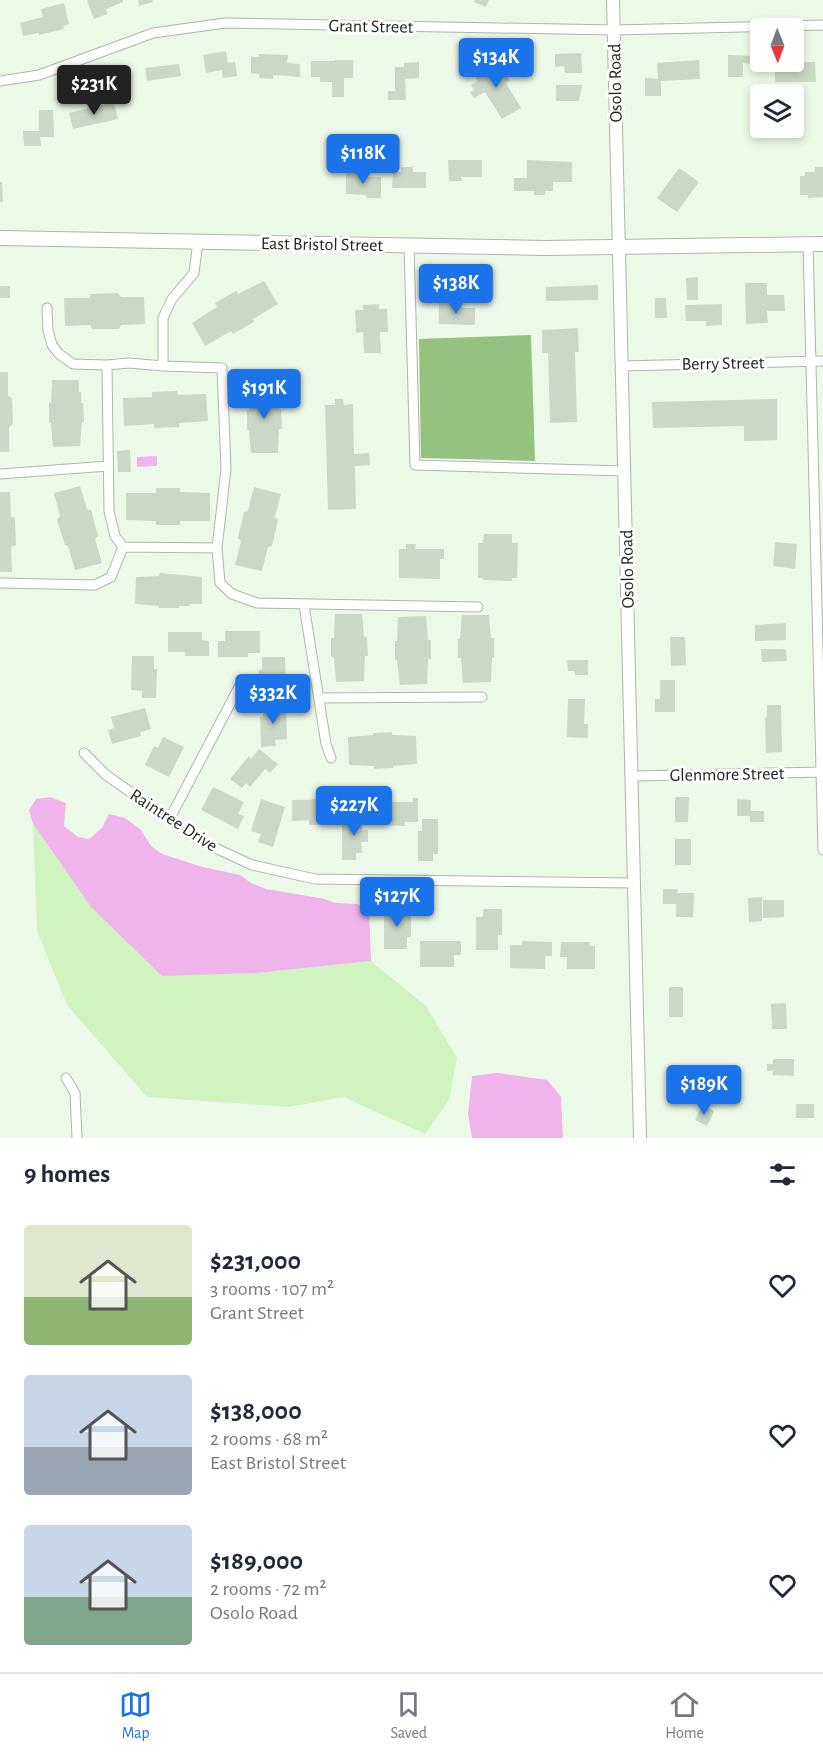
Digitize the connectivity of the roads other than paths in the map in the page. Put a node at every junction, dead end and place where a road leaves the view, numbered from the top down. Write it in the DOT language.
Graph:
graph roads {
  1 [pos="613,0"];
  2 [pos="823,25"];
  3 [pos="614,30"];
  4 [pos="0,81"];
  5 [pos="0,238"];
  6 [pos="198,241"];
  7 [pos="808,244"];
  8 [pos="823,244"];
  9 [pos="409,246"];
  10 [pos="619,248"];
  11 [pos="47,308"];
  12 [pos="812,361"];
  13 [pos="823,361"];
  14 [pos="107,365"];
  15 [pos="163,366"];
  16 [pos="622,366"];
  17 [pos="108,466"];
  18 [pos="625,471"];
  19 [pos="0,474"];
  20 [pos="123,547"];
  21 [pos="217,548"];
  22 [pos="0,583"];
  23 [pos="304,605"];
  24 [pos="478,607"];
  25 [pos="239,687"];
  26 [pos="482,697"];
  27 [pos="319,698"];
  28 [pos="84,753"];
  29 [pos="331,758"];
  30 [pos="822,772"];
  31 [pos="632,776"];
  32 [pos="169,820"];
  33 [pos="823,850"];
  34 [pos="634,883"];
  35 [pos="66,1078"];
  36 [pos="77,1138"];
  37 [pos="640,1138"];
  1 -- 3 [label="street, Osolo Road"];
  2 -- 3 [label="street, Grant Street"];
  3 -- 4 [label="street, Grant Street"];
  3 -- 10 [label="street, Osolo Road"];
  5 -- 6 [label="main road, East Bristol Street"];
  6 -- 9 [label="main road, East Bristol Street"];
  6 -- 15 [label="street"];
  7 -- 8 [label="main road, East Bristol Street"];
  7 -- 10 [label="main road, East Bristol Street"];
  7 -- 12 [label="street"];
  9 -- 10 [label="main road, East Bristol Street"];
  9 -- 18 [label="street"];
  10 -- 16 [label="street, Osolo Road"];
  11 -- 14 [label="street"];
  12 -- 13 [label="street, Berry Street"];
  12 -- 16 [label="street, Berry Street"];
  12 -- 30 [label="street"];
  14 -- 15 [label="street"];
  14 -- 17 [label="street"];
  15 -- 21 [label="street"];
  16 -- 18 [label="street, Osolo Road"];
  17 -- 19 [label="street"];
  17 -- 20 [label="street"];
  18 -- 31 [label="street, Osolo Road"];
  20 -- 21 [label="street"];
  20 -- 22 [label="street"];
  21 -- 23 [label="street"];
  23 -- 24 [label="street"];
  23 -- 27 [label="street"];
  25 -- 32 [label="street"];
  26 -- 27 [label="street"];
  27 -- 29 [label="street"];
  28 -- 32 [label="street, Raintree Drive"];
  30 -- 31 [label="street, Glenmore Street"];
  30 -- 33 [label="street"];
  31 -- 34 [label="street, Osolo Road"];
  32 -- 34 [label="street, Raintree Drive"];
  34 -- 37 [label="street, Osolo Road"];
  35 -- 36 [label="street"];
}
